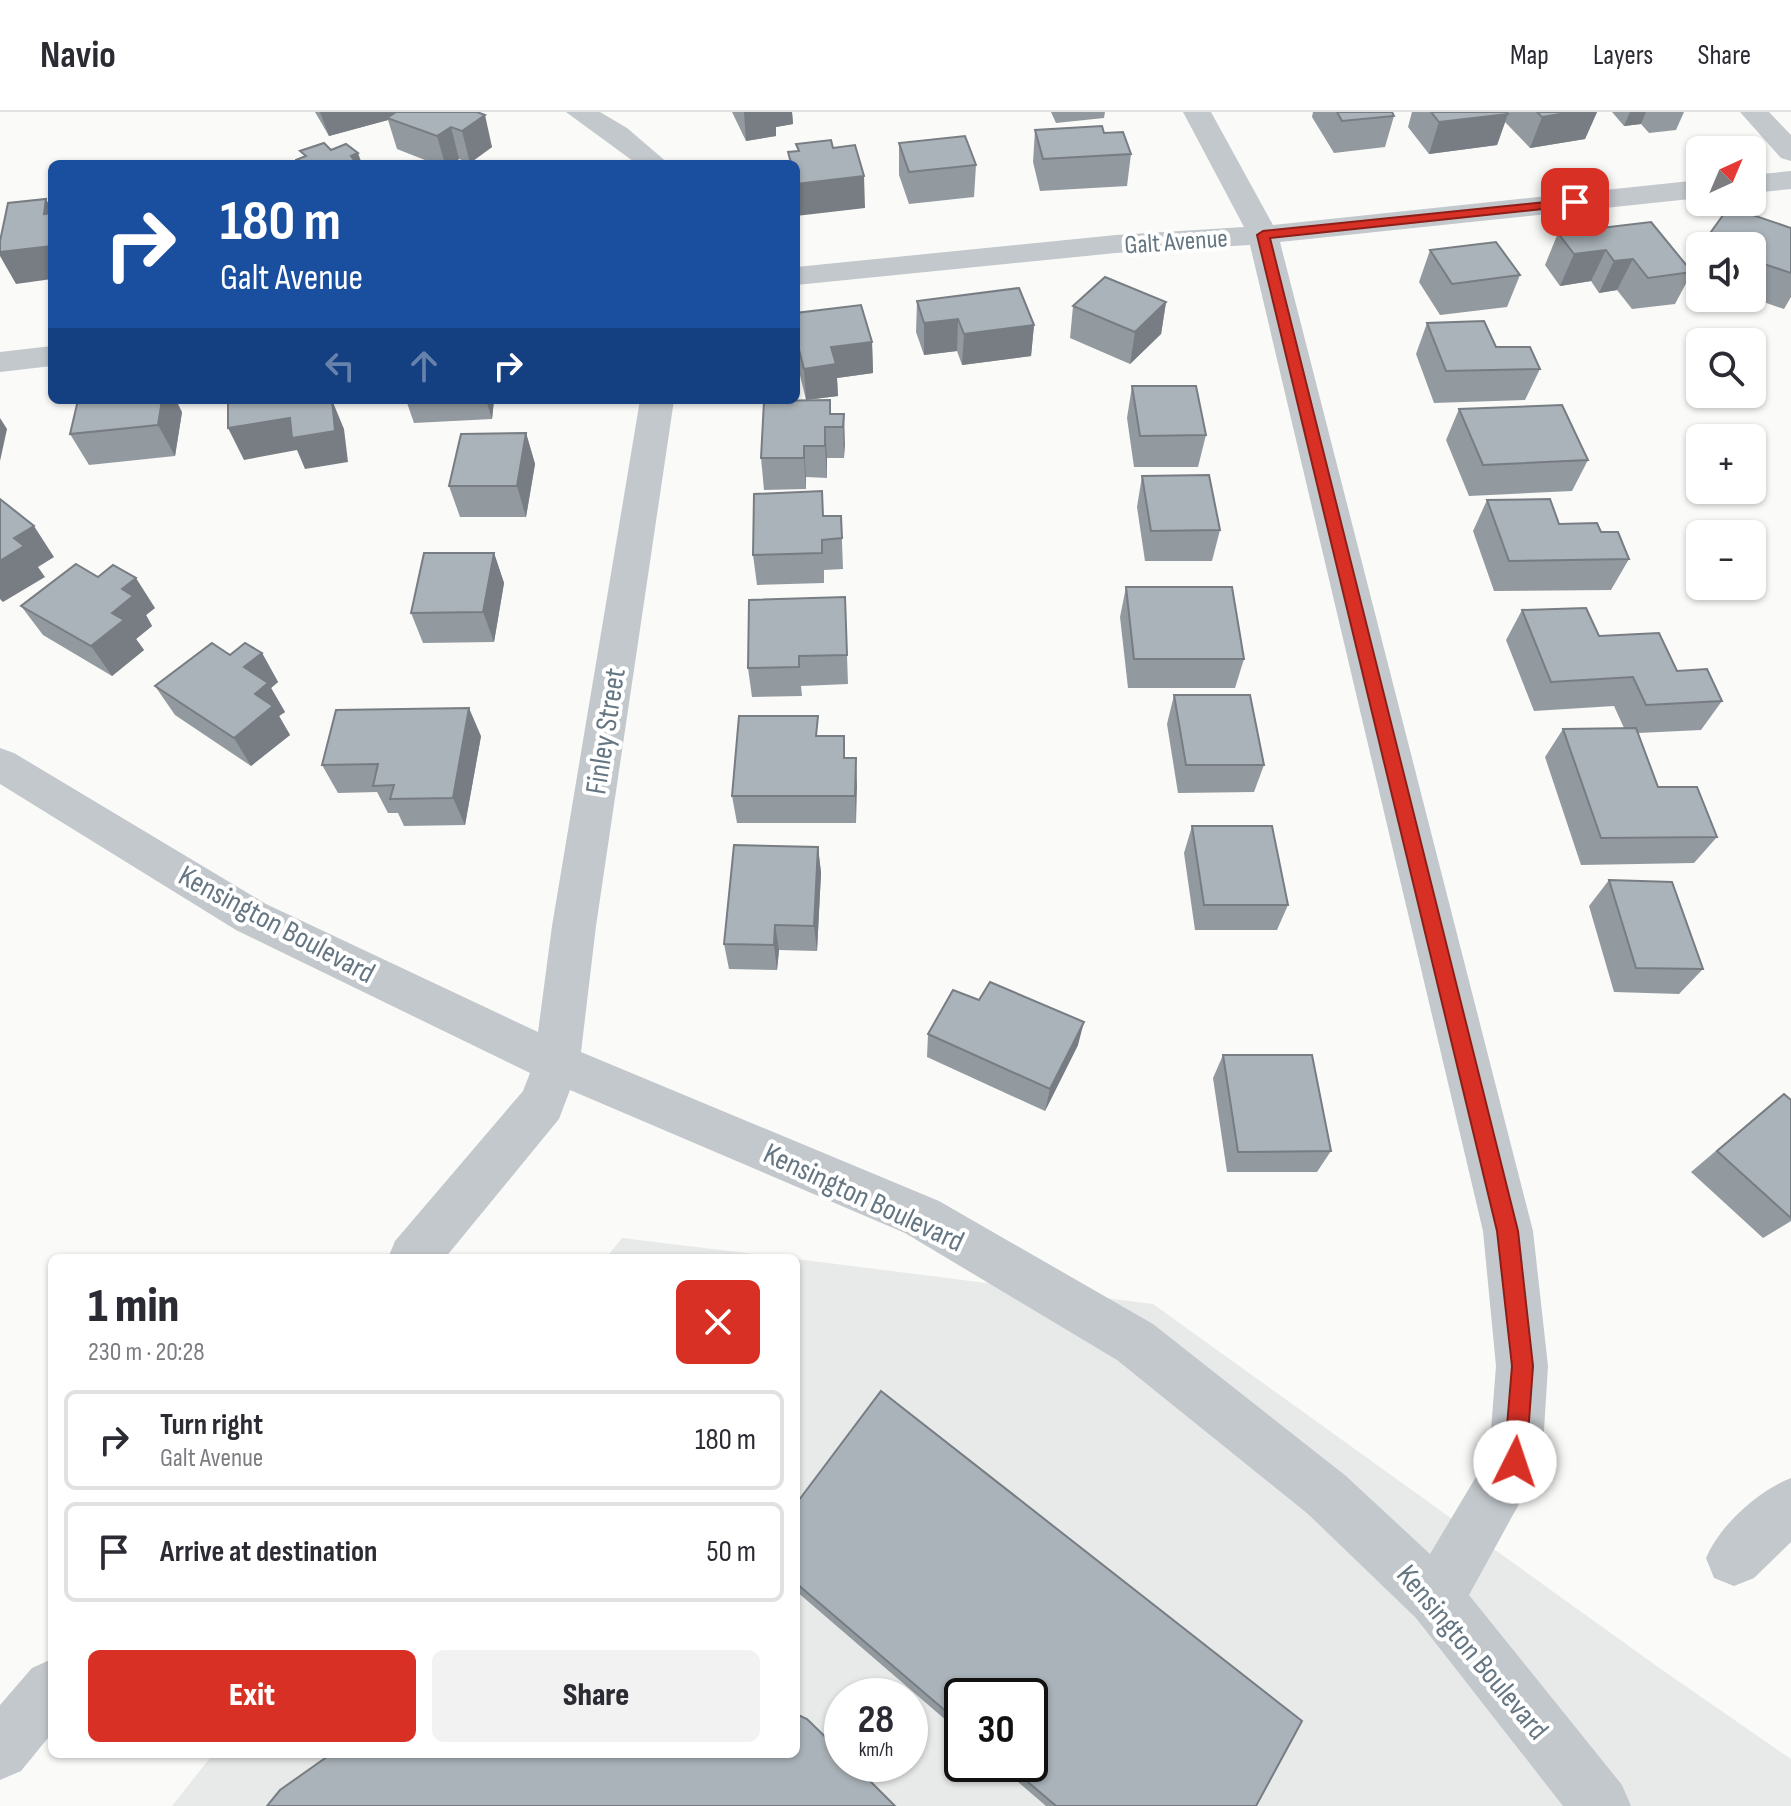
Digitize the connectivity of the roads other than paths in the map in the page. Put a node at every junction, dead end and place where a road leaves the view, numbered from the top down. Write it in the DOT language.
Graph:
graph roads {
  1 [pos="580,112"];
  2 [pos="625,112"];
  3 [pos="1197,112"];
  4 [pos="1754,112"];
  5 [pos="1791,152"];
  6 [pos="650,160"];
  7 [pos="653,160"];
  8 [pos="1791,180"];
  9 [pos="1766,183"];
  10 [pos="1686,190"];
  11 [pos="1263,235"];
  12 [pos="800,276"];
  13 [pos="48,356"];
  14 [pos="0,362"];
  15 [pos="656,404"];
  16 [pos="0,764"];
  17 [pos="557,1063"];
  18 [pos="416,1254"];
  19 [pos="1791,1505"];
  20 [pos="1734,1558"];
  21 [pos="1436,1598"];
  22 [pos="48,1693"];
  23 [pos="0,1750"];
  24 [pos="1601,1806"];
  1 -- 6 [label="street"];
  2 -- 7 [label="street"];
  3 -- 11 [label="street"];
  4 -- 5 [label="street"];
  8 -- 9 [label="street"];
  10 -- 11 [label="street, Galt Avenue"];
  11 -- 12 [label="street, Galt Avenue"];
  11 -- 21 [label="street"];
  13 -- 14 [label="street"];
  15 -- 17 [label="street, Finley Street"];
  16 -- 17 [label="street, Kensington Boulevard"];
  17 -- 18 [label="street, Finley Street"];
  17 -- 21 [label="street, Kensington Boulevard"];
  19 -- 20 [label="street"];
  21 -- 24 [label="street, Kensington Boulevard"];
  22 -- 23 [label="street"];
}
